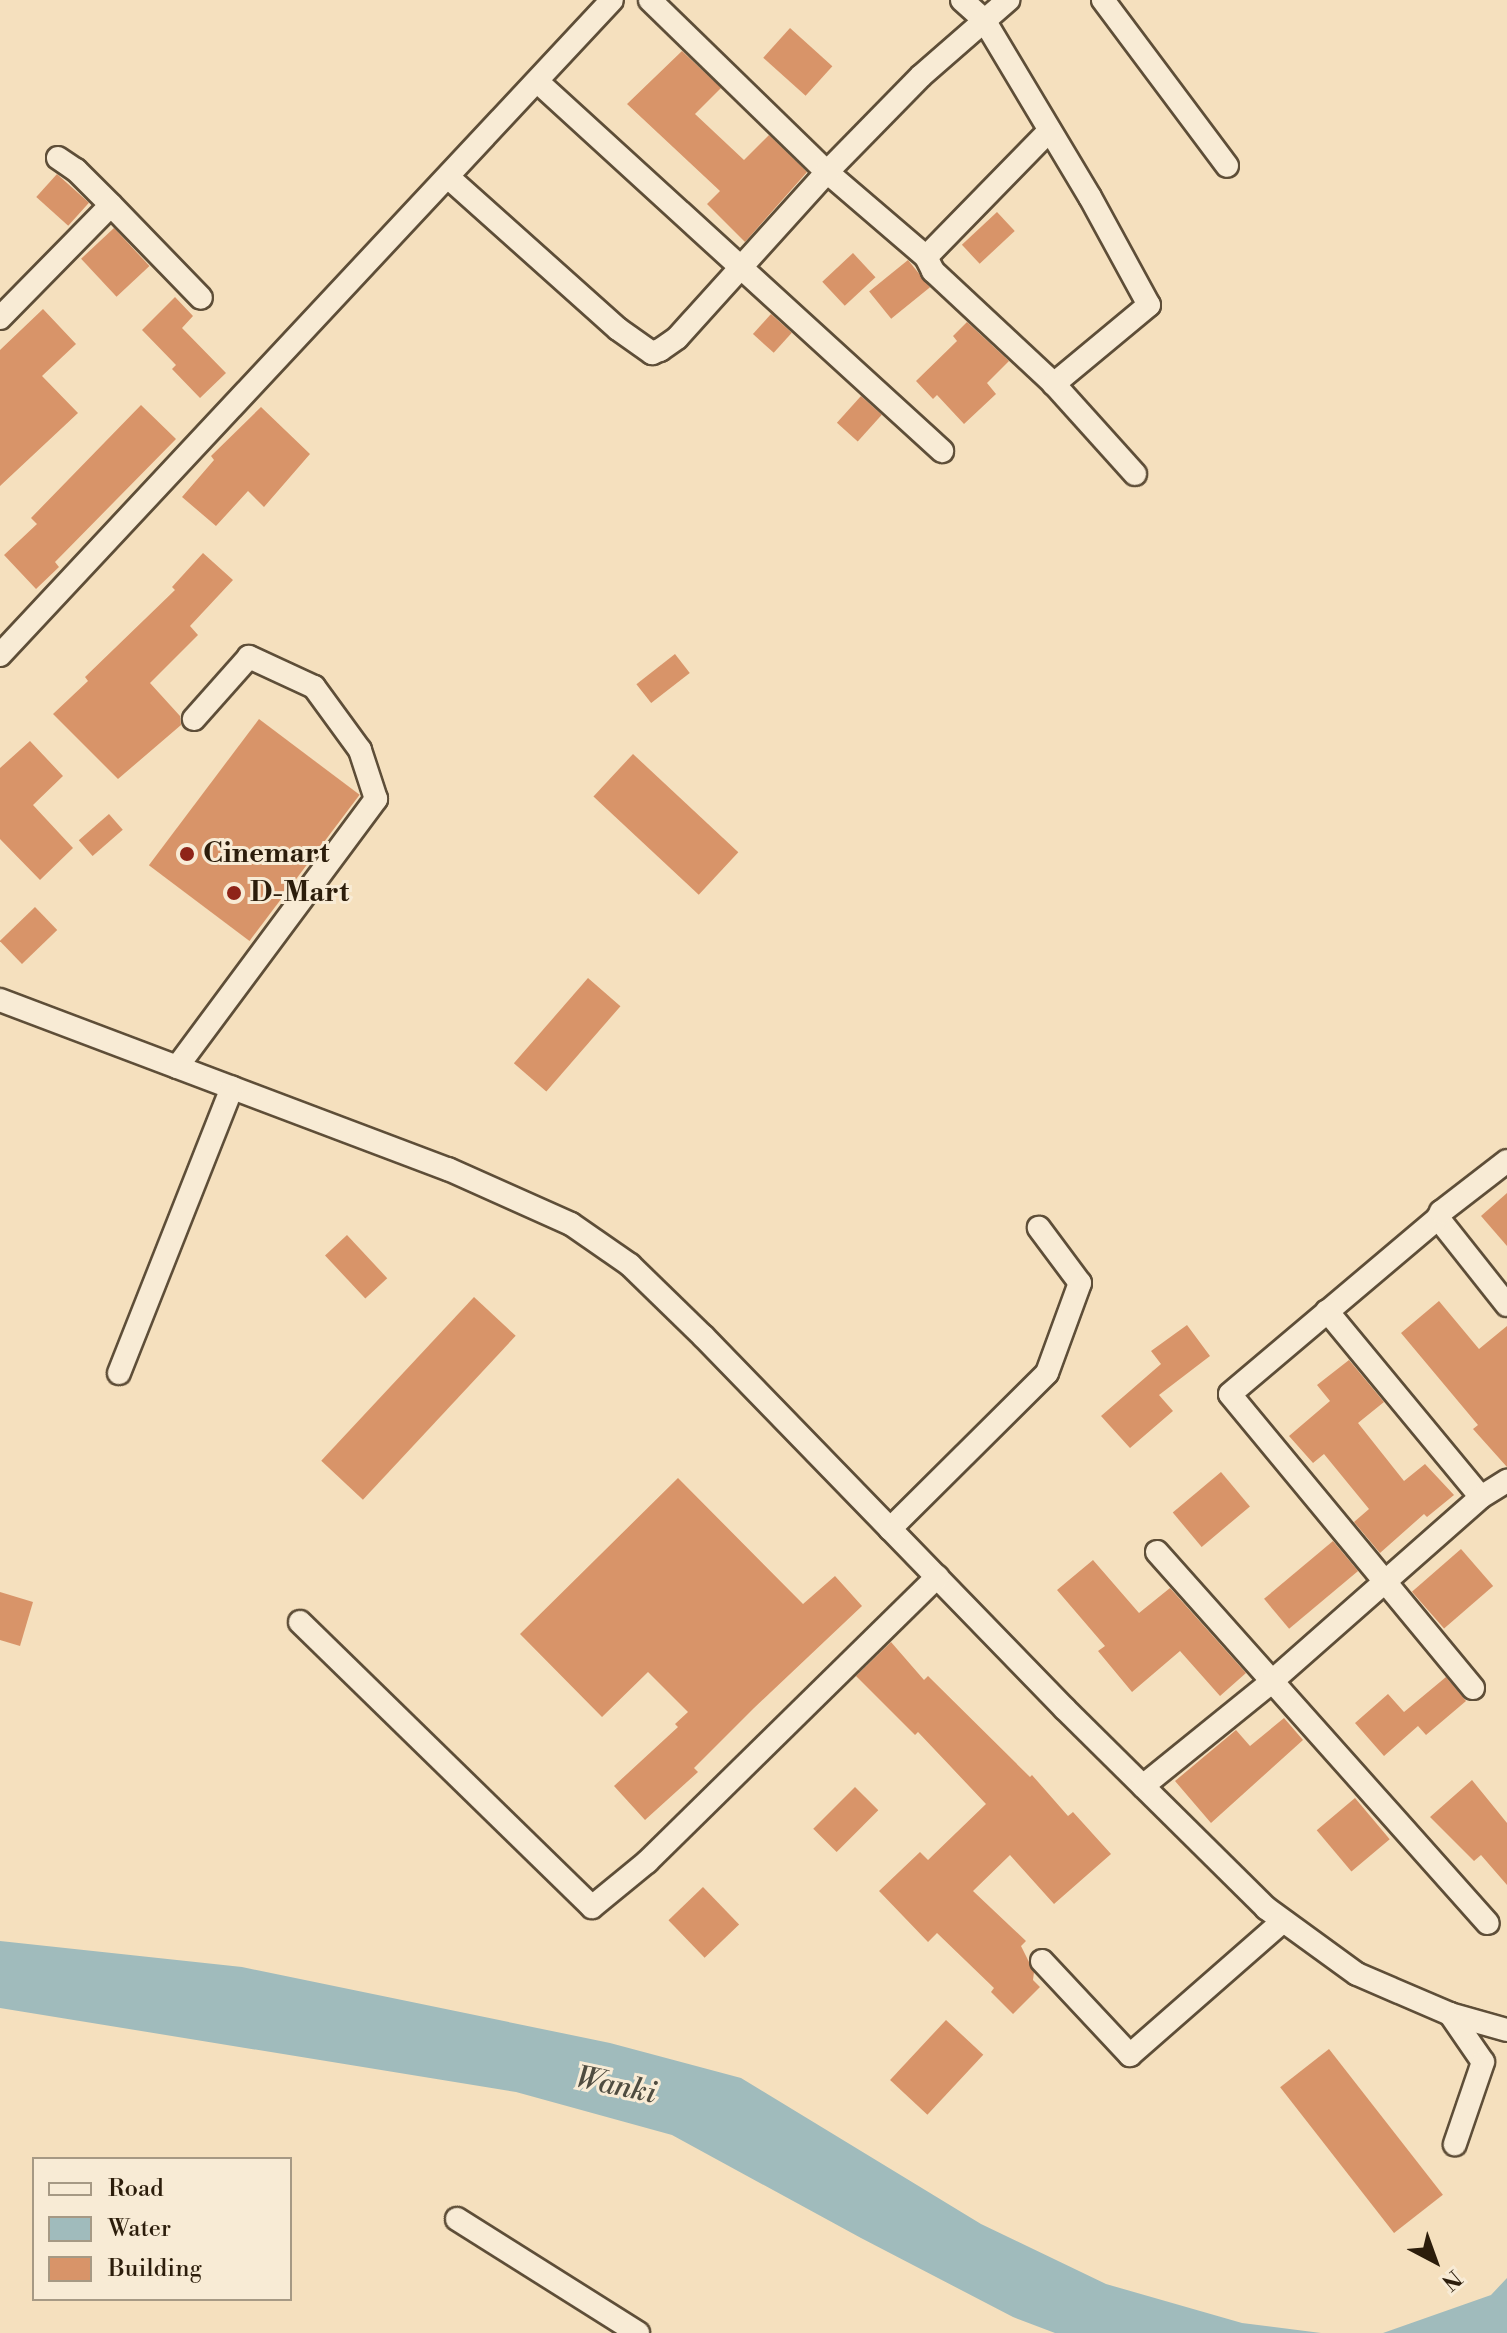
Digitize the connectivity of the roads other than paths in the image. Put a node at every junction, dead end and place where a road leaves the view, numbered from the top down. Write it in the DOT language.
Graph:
graph roads {
  1 [pos="612,0"];
  2 [pos="650,0"];
  3 [pos="962,0"];
  4 [pos="1008,0"];
  5 [pos="1103,0"];
  6 [pos="984,20"];
  7 [pos="539,83"];
  8 [pos="1050,130"];
  9 [pos="58,158"];
  10 [pos="1227,166"];
  11 [pos="827,172"];
  12 [pos="448,177"];
  13 [pos="111,205"];
  14 [pos="926,257"];
  15 [pos="740,268"];
  16 [pos="201,298"];
  17 [pos="0,318"];
  18 [pos="1054,384"];
  19 [pos="942,451"];
  20 [pos="1135,474"];
  21 [pos="0,655"];
  22 [pos="194,719"];
  23 [pos="0,1000"];
  24 [pos="177,1067"];
  25 [pos="232,1088"];
  26 [pos="1507,1161"];
  27 [pos="1438,1218"];
  28 [pos="1039,1228"];
  29 [pos="1507,1305"];
  30 [pos="1327,1311"];
  31 [pos="119,1373"];
  32 [pos="1507,1481"];
  33 [pos="1481,1497"];
  34 [pos="890,1529"];
  35 [pos="1157,1552"];
  36 [pos="937,1577"];
  37 [pos="1384,1584"];
  38 [pos="300,1622"];
  39 [pos="1270,1683"];
  40 [pos="1473,1688"];
  41 [pos="1143,1786"];
  42 [pos="1283,1921"];
  43 [pos="1487,1923"];
  44 [pos="1042,1961"];
  45 [pos="1450,2014"];
  46 [pos="1507,2030"];
  47 [pos="1455,2144"];
  48 [pos="457,2219"];
  49 [pos="638,2333"];
  1 -- 7 [label="street"];
  2 -- 11 [label="street"];
  3 -- 6 [label="street"];
  4 -- 6 [label="street"];
  5 -- 10 [label="street"];
  6 -- 8 [label="street"];
  6 -- 11 [label="street"];
  7 -- 12 [label="street"];
  7 -- 15 [label="street"];
  8 -- 14 [label="street"];
  8 -- 18 [label="street"];
  9 -- 13 [label="street"];
  11 -- 14 [label="street"];
  11 -- 15 [label="street"];
  12 -- 15 [label="street"];
  12 -- 21 [label="street"];
  13 -- 16 [label="street"];
  13 -- 17 [label="street"];
  14 -- 18 [label="street"];
  15 -- 19 [label="street"];
  18 -- 20 [label="street"];
  22 -- 24 [label="street"];
  23 -- 24 [label="street"];
  24 -- 25 [label="street"];
  25 -- 31 [label="street"];
  25 -- 34 [label="street"];
  26 -- 27 [label="street"];
  27 -- 29 [label="street"];
  27 -- 30 [label="street"];
  28 -- 34 [label="street"];
  30 -- 33 [label="street"];
  30 -- 37 [label="street"];
  32 -- 33 [label="street"];
  33 -- 37 [label="street"];
  34 -- 36 [label="street"];
  35 -- 39 [label="street"];
  36 -- 38 [label="street"];
  36 -- 41 [label="street"];
  37 -- 39 [label="street"];
  37 -- 40 [label="street"];
  39 -- 41 [label="street"];
  39 -- 43 [label="street"];
  41 -- 42 [label="street"];
  42 -- 44 [label="street"];
  42 -- 45 [label="street"];
  45 -- 46 [label="street"];
  45 -- 47 [label="street"];
  48 -- 49 [label="street"];
}
